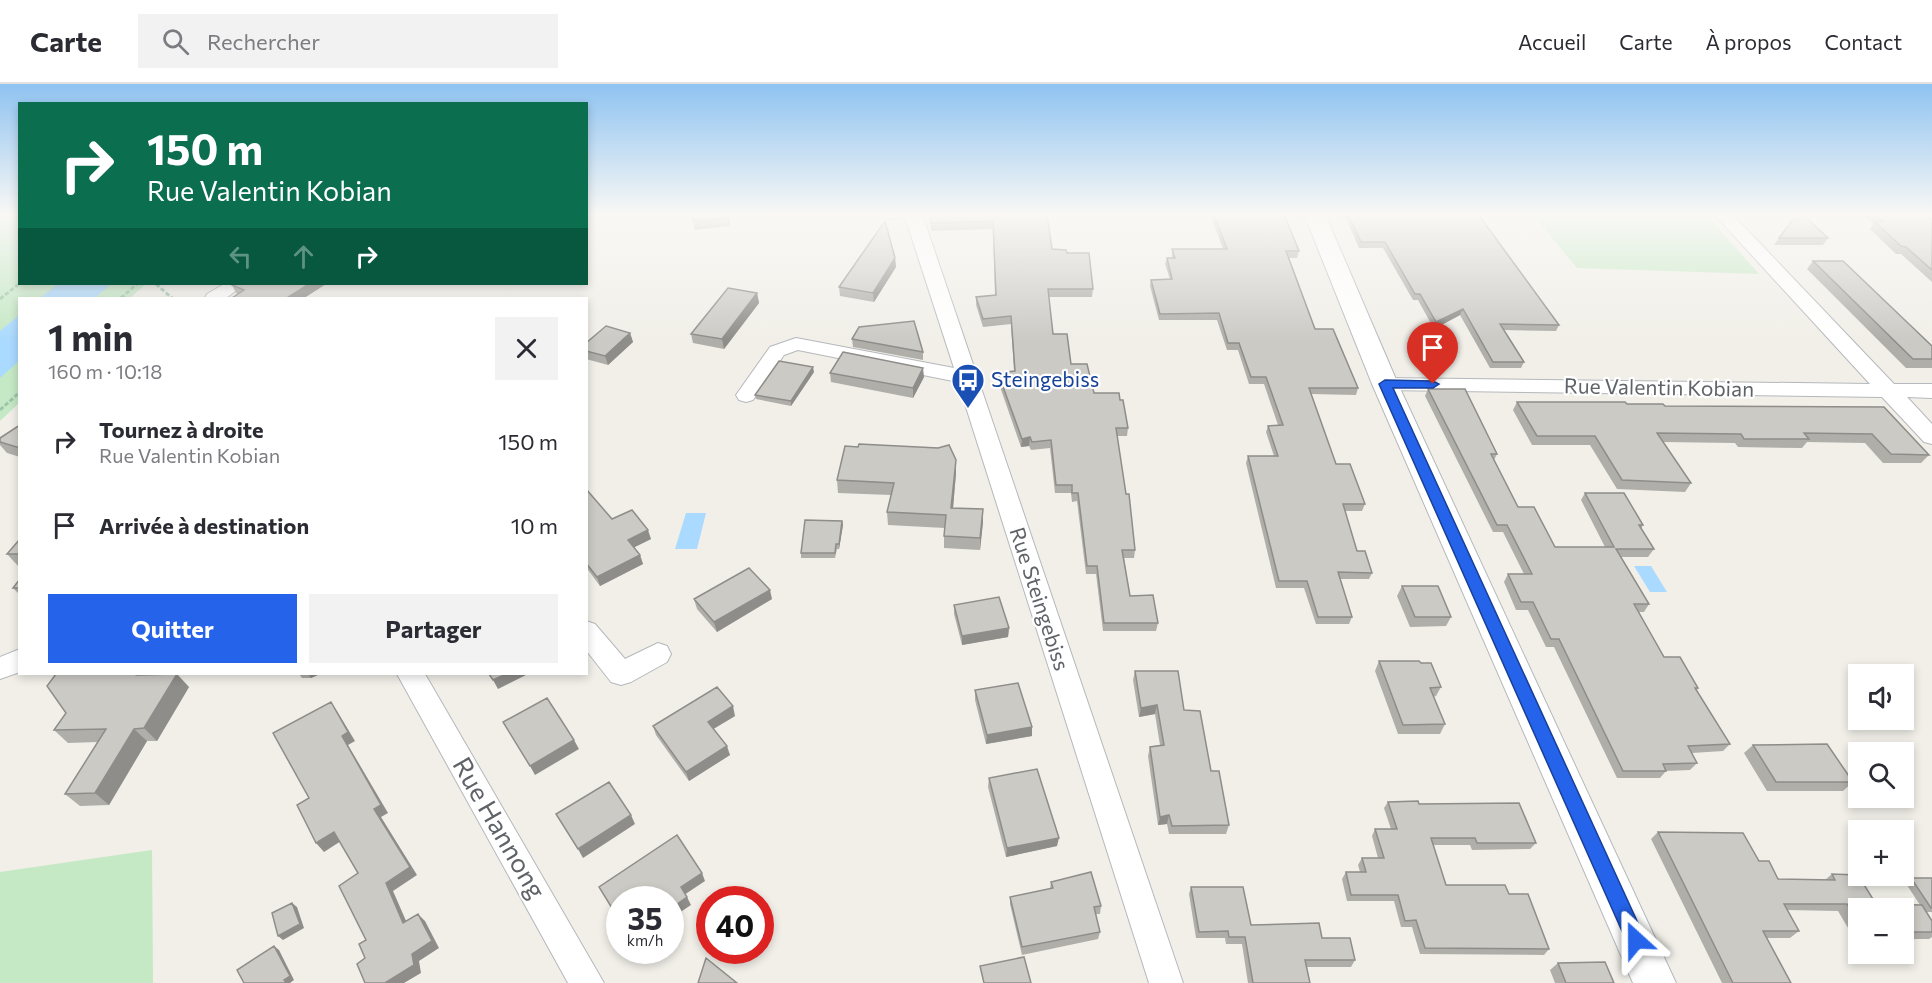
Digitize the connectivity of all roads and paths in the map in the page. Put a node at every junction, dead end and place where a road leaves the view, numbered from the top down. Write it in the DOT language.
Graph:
graph roads {
  1 [pos="927,256"];
  2 [pos="1332,256"];
  3 [pos="1761,256"];
  4 [pos="19,285"];
  5 [pos="136,285"];
  6 [pos="157,285"];
  7 [pos="234,285"];
  8 [pos="122,297"];
  9 [pos="171,297"];
  10 [pos="216,297"];
  11 [pos="0,299"];
  12 [pos="966,377"];
  13 [pos="1385,384"];
  14 [pos="1888,391"];
  15 [pos="1932,391"];
  16 [pos="18,394"];
  17 [pos="746,395"];
  18 [pos="0,410"];
  19 [pos="1932,438"];
  20 [pos="588,633"];
  21 [pos="658,654"];
  22 [pos="18,661"];
  23 [pos="0,669"];
  24 [pos="412,675"];
  25 [pos="586,983"];
  26 [pos="1166,983"];
  27 [pos="1655,983"];
  1 -- 12 [label="street, Rue Steingebiss"];
  2 -- 13 [label="street"];
  3 -- 14 [label="street"];
  4 -- 11 [label="path"];
  5 -- 8 [label="path"];
  6 -- 9 [label="path"];
  7 -- 10 [label="street"];
  12 -- 17 [label="street"];
  12 -- 26 [label="street, Rue Steingebiss"];
  13 -- 14 [label="street, Rue Valentin Kobian"];
  13 -- 27 [label="street"];
  14 -- 15 [label="street, Rue Valentin Kobian"];
  14 -- 19 [label="street"];
  16 -- 18 [label="path"];
  20 -- 21 [label="street"];
  22 -- 23 [label="street"];
  24 -- 25 [label="street, Rue Hannong"];
}
